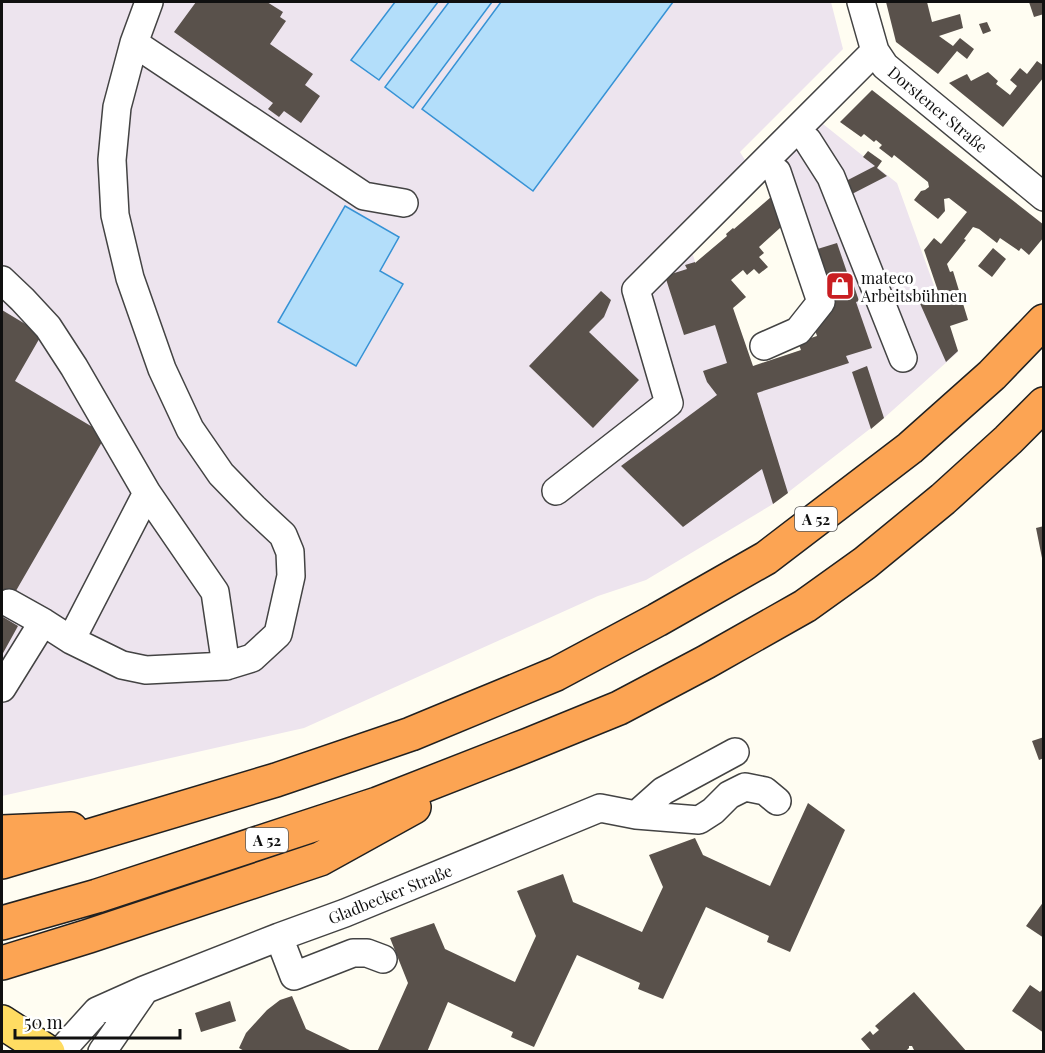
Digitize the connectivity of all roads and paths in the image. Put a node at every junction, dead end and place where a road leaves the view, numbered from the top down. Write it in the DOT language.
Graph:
graph roads {
  1 [pos="149,2"];
  2 [pos="861,2"];
  3 [pos="134,43"];
  4 [pos="880,58"];
  5 [pos="808,141"];
  6 [pos="777,172"];
  7 [pos="1044,197"];
  8 [pos="404,203"];
  9 [pos="695,254"];
  10 [pos="2,280"];
  11 [pos="1044,321"];
  12 [pos="764,346"];
  13 [pos="903,358"];
  14 [pos="1044,404"];
  15 [pos="556,490"];
  16 [pos="147,493"];
  17 [pos="9,603"];
  18 [pos="43,622"];
  19 [pos="71,640"];
  20 [pos="226,666"];
  21 [pos="2,688"];
  22 [pos="528,745"];
  23 [pos="735,752"];
  24 [pos="777,801"];
  25 [pos="636,815"];
  26 [pos="127,826"];
  27 [pos="2,832"];
  28 [pos="2,862"];
  29 [pos="2,923"];
  30 [pos="279,937"];
  31 [pos="383,959"];
  32 [pos="2,963"];
  33 [pos="144,990"];
  34 [pos="3,1023"];
  35 [pos="48,1052"];
  36 [pos="60,1052"];
  37 [pos="102,1052"];
  1 -- 3 [label="street"];
  2 -- 4 [label="street, Dorstener Straße"];
  3 -- 8 [label="street"];
  3 -- 20 [label="street"];
  4 -- 5 [label="street"];
  4 -- 7 [label="street, Dorstener Straße"];
  4 -- 15 [label="street"];
  5 -- 6 [label="street"];
  5 -- 13 [label="street"];
  6 -- 9 [label="street"];
  6 -- 12 [label="street"];
  10 -- 16 [label="street"];
  11 -- 26 [label="highway, A 52"];
  14 -- 22 [label="highway, A 52"];
  16 -- 19 [label="street"];
  16 -- 20 [label="street"];
  17 -- 18 [label="street"];
  18 -- 19 [label="street"];
  18 -- 21 [label="street"];
  19 -- 20 [label="street"];
  22 -- 29 [label="highway, A 52"];
  22 -- 32 [label="highway"];
  23 -- 25 [label="street"];
  24 -- 25 [label="street, Gladbecker Straße"];
  25 -- 30 [label="street, Gladbecker Straße"];
  26 -- 27 [label="highway"];
  26 -- 28 [label="highway, A 52"];
  30 -- 31 [label="street"];
  30 -- 33 [label="street, Gladbecker Straße"];
  33 -- 36 [label="street, Gladbecker Straße"];
  33 -- 37 [label="street"];
  34 -- 35 [label="main road"];
}
